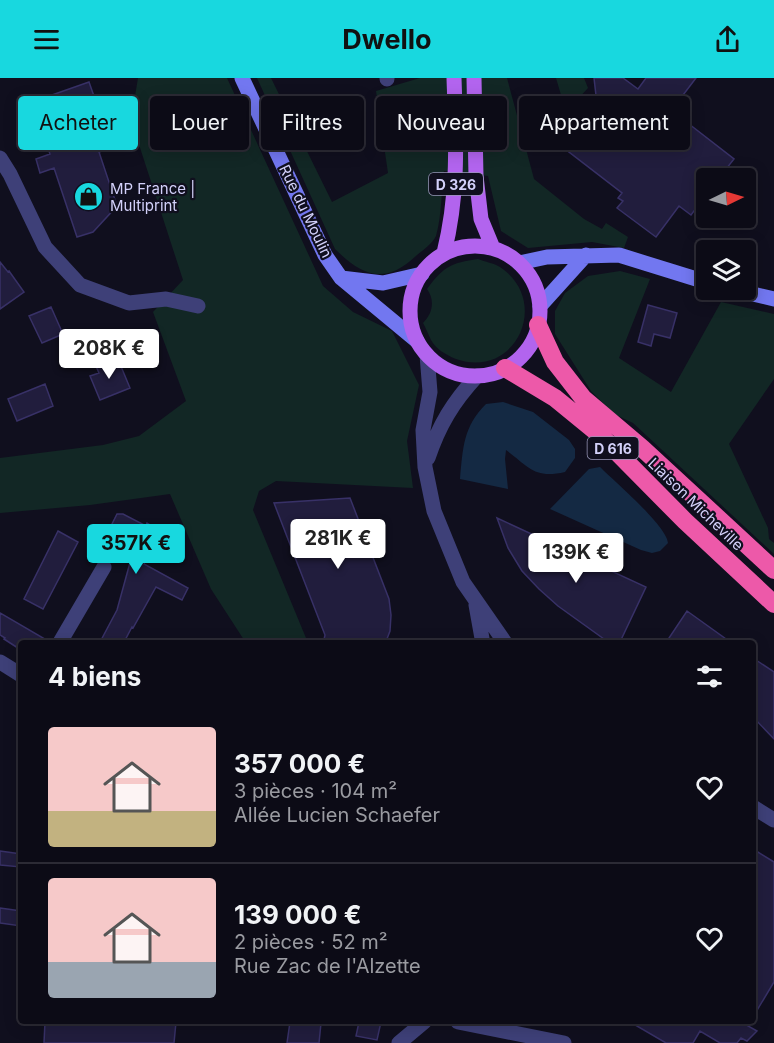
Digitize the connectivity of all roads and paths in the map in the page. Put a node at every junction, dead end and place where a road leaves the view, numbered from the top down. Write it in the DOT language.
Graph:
graph roads {
  1 [pos="242,78"];
  2 [pos="454,78"];
  3 [pos="474,78"];
  4 [pos="0,158"];
  5 [pos="493,248"];
  6 [pos="444,253"];
  7 [pos="586,255"];
  8 [pos="519,263"];
  9 [pos="422,274"];
  10 [pos="341,278"];
  11 [pos="696,279"];
  12 [pos="756,295"];
  13 [pos="774,299"];
  14 [pos="198,306"];
  15 [pos="540,306"];
  16 [pos="538,325"];
  17 [pos="417,340"];
  18 [pos="427,355"];
  19 [pos="505,368"];
  20 [pos="477,376"];
  21 [pos="425,467"];
  22 [pos="104,567"];
  23 [pos="774,570"];
  24 [pos="475,599"];
  25 [pos="774,604"];
  26 [pos="61,640"];
  27 [pos="482,640"];
  28 [pos="503,640"];
  29 [pos="0,662"];
  30 [pos="18,673"];
  31 [pos="756,809"];
  32 [pos="774,820"];
  33 [pos="422,1024"];
  34 [pos="468,1024"];
  35 [pos="399,1043"];
  36 [pos="564,1043"];
  1 -- 10 [label="main road, Rue du Moulin"];
  2 -- 6 [label="main road, D 326"];
  3 -- 5 [label="main road"];
  4 -- 14 [label="street"];
  5 -- 6 [label="main road"];
  5 -- 8 [label="main road"];
  6 -- 9 [label="main road"];
  7 -- 8 [label="main road"];
  7 -- 11 [label="main road"];
  7 -- 15 [label="main road"];
  8 -- 15 [label="main road"];
  9 -- 10 [label="main road"];
  9 -- 17 [label="main road"];
  10 -- 17 [label="main road, Rue du Moulin"];
  12 -- 13 [label="main road"];
  15 -- 16 [label="main road"];
  16 -- 19 [label="main road"];
  16 -- 23 [label="highway, Liaison Micheville / D 616"];
  17 -- 18 [label="main road"];
  18 -- 20 [label="main road"];
  18 -- 21 [label="street"];
  19 -- 20 [label="main road"];
  19 -- 25 [label="highway, Liaison Micheville / D 616"];
  20 -- 21 [label="street"];
  21 -- 24 [label="street"];
  22 -- 26 [label="street"];
  24 -- 27 [label="street"];
  24 -- 28 [label="street"];
  29 -- 30 [label="street"];
  31 -- 32 [label="street"];
  33 -- 35 [label="street"];
  34 -- 36 [label="street"];
}
